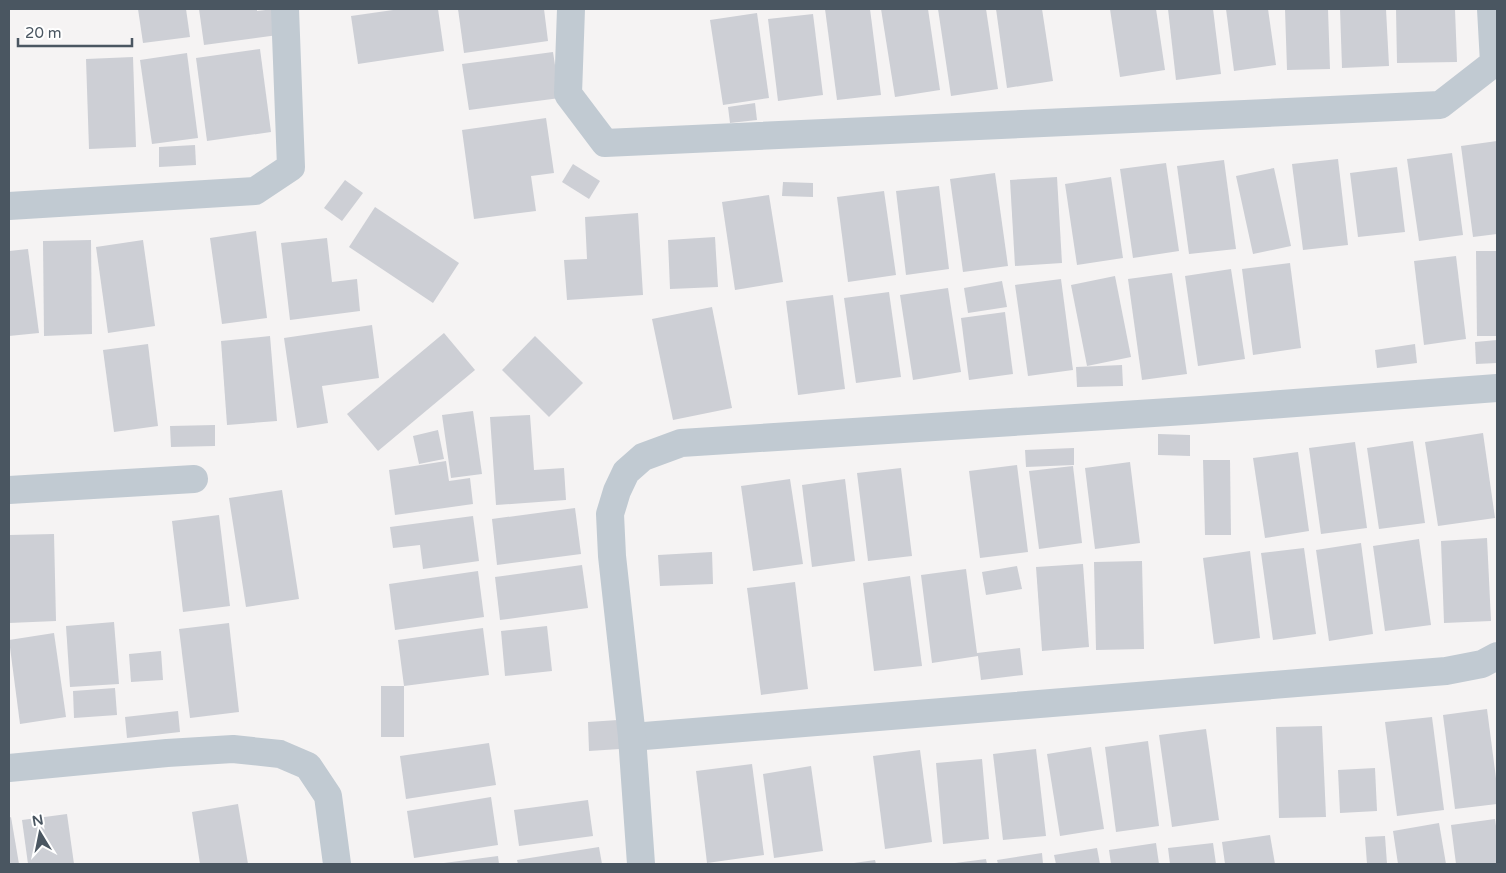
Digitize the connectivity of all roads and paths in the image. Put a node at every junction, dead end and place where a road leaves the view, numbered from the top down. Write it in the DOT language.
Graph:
graph roads {
  1 [pos="285,9"];
  2 [pos="571,9"];
  3 [pos="1490,9"];
  4 [pos="9,206"];
  5 [pos="1497,388"];
  6 [pos="194,479"];
  7 [pos="9,490"];
  8 [pos="1497,656"];
  9 [pos="632,737"];
  10 [pos="9,768"];
  11 [pos="337,864"];
  12 [pos="641,864"];
  1 -- 4 [label="street"];
  2 -- 3 [label="street"];
  5 -- 9 [label="street"];
  6 -- 7 [label="street"];
  8 -- 9 [label="street"];
  9 -- 12 [label="street"];
  10 -- 11 [label="street"];
}
